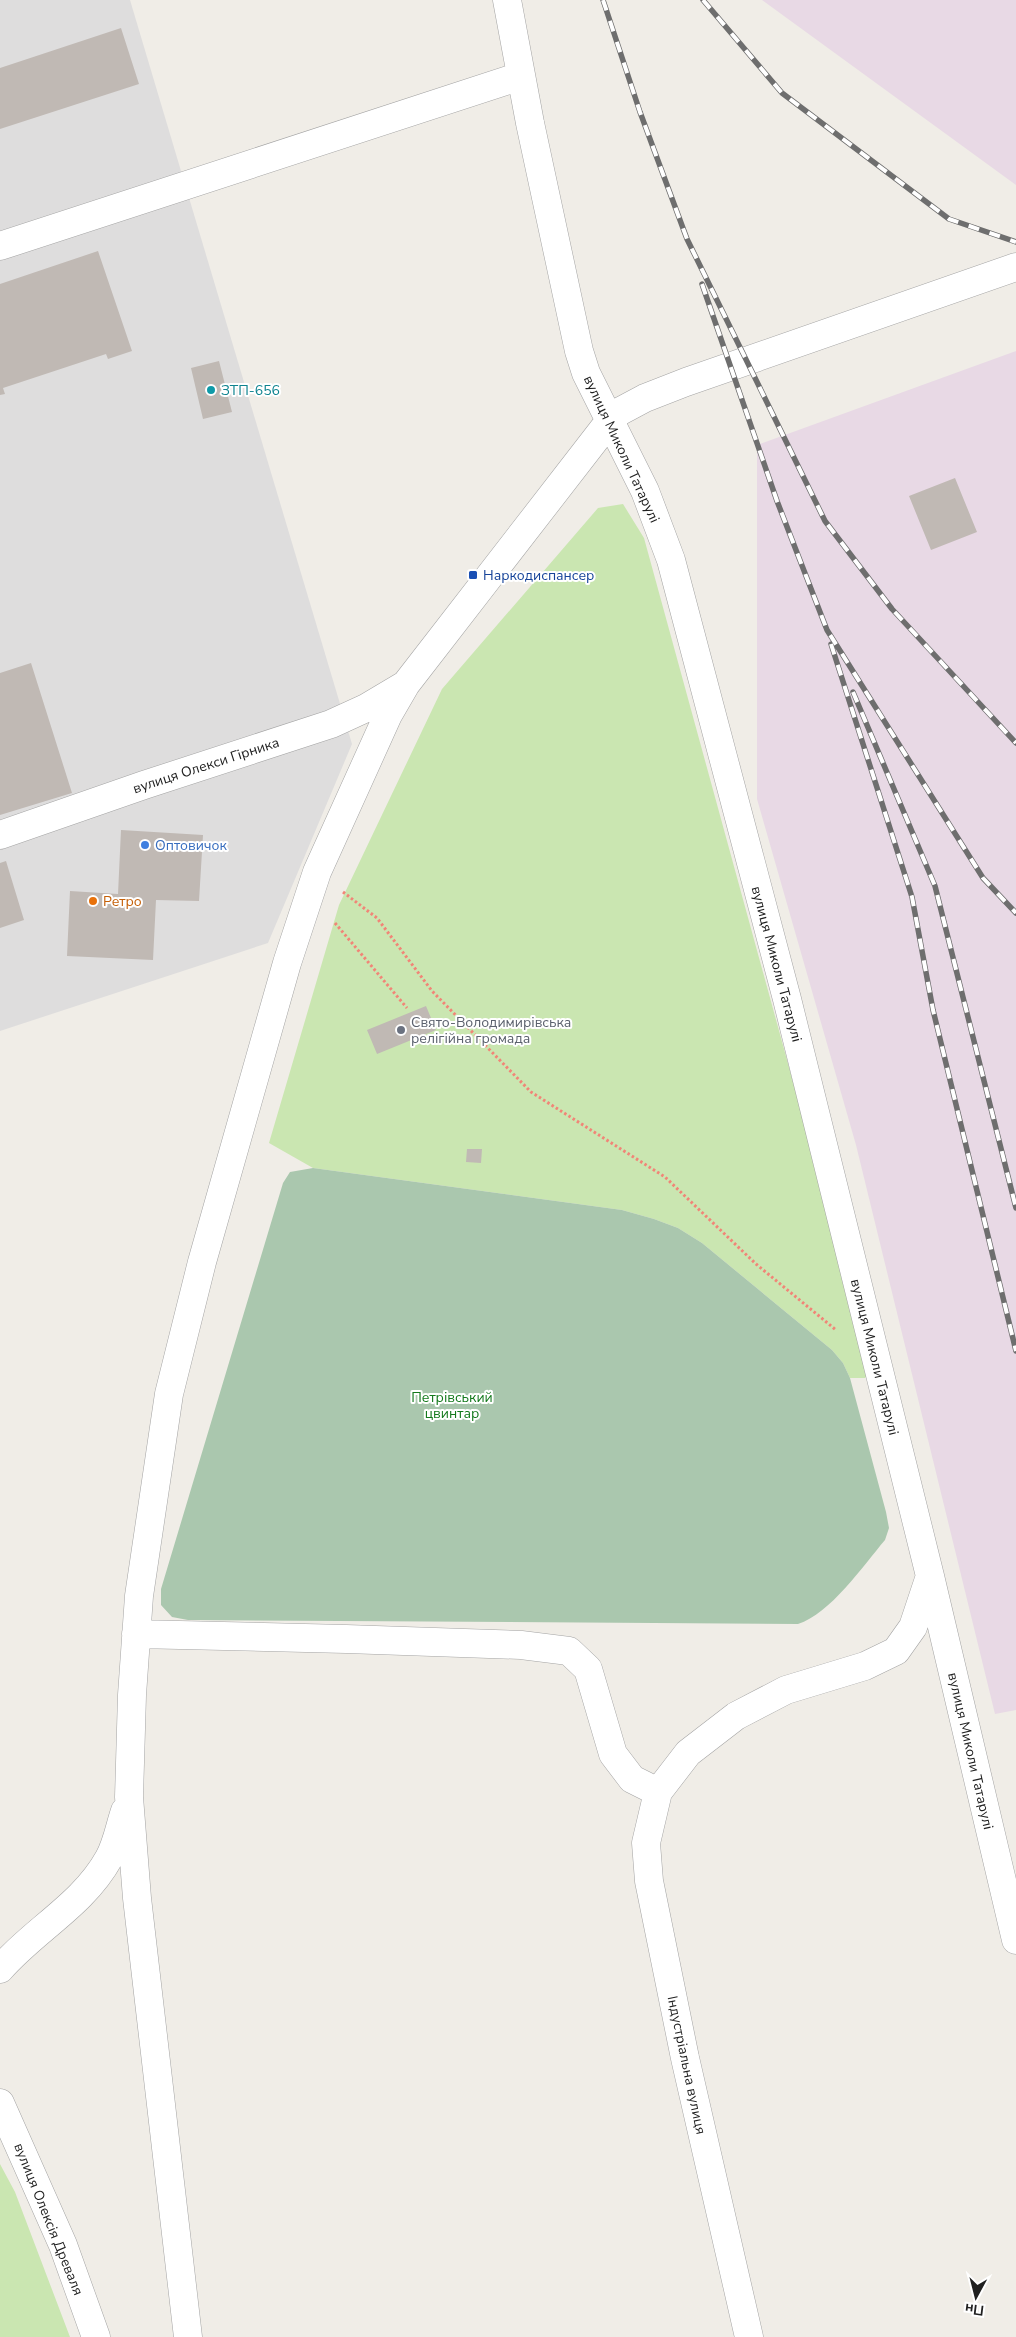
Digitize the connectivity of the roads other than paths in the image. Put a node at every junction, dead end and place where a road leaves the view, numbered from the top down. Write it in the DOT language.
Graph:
graph roads {
  1 [pos="507,0"];
  2 [pos="521,76"];
  3 [pos="0,246"];
  4 [pos="1016,267"];
  5 [pos="609,420"];
  6 [pos="406,684"];
  7 [pos="0,835"];
  8 [pos="930,1576"];
  9 [pos="136,1634"];
  10 [pos="658,1792"];
  11 [pos="129,1797"];
  12 [pos="1016,1940"];
  13 [pos="0,1969"];
  14 [pos="0,2103"];
  15 [pos="87,2332"];
  16 [pos="188,2337"];
  17 [pos="749,2337"];
  1 -- 2 [label="street, вулиця Миколи Татарулі"];
  2 -- 3 [label="street"];
  2 -- 5 [label="street, вулиця Миколи Татарулі"];
  4 -- 5 [label="street"];
  5 -- 6 [label="street"];
  5 -- 8 [label="street, вулиця Миколи Татарулі"];
  6 -- 7 [label="street, вулиця Олекси Гірника"];
  6 -- 9 [label="street"];
  8 -- 10 [label="street"];
  8 -- 12 [label="street, вулиця Миколи Татарулі"];
  9 -- 10 [label="street"];
  9 -- 11 [label="street"];
  10 -- 17 [label="street, Індустріальна вулиця"];
  11 -- 13 [label="street"];
  11 -- 16 [label="street"];
  14 -- 15 [label="street, вулиця Олексія Древаля"];
}
